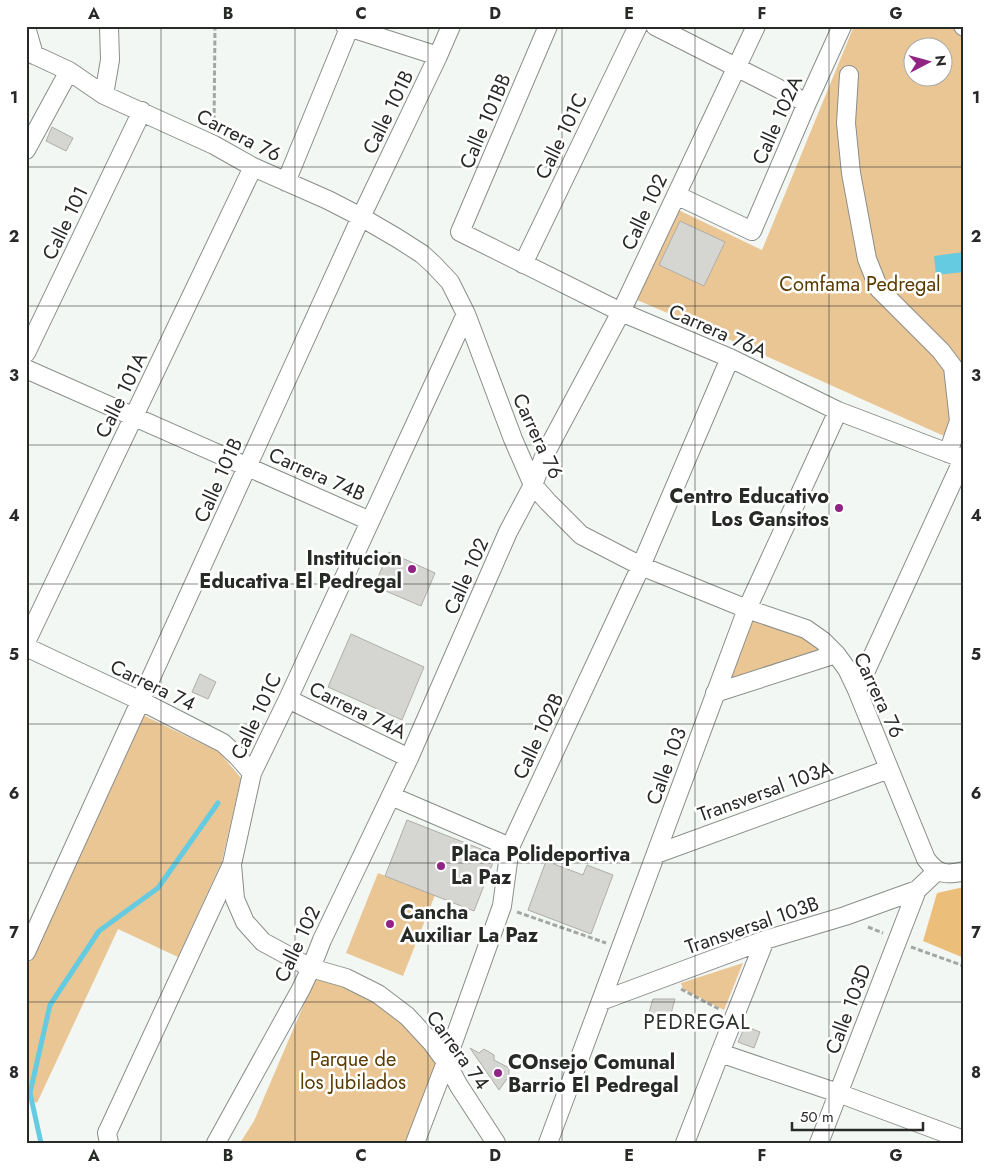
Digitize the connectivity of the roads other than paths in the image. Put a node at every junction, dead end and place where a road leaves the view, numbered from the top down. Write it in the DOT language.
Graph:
graph roads {
  1 [pos="109,26"];
  2 [pos="451,26"];
  3 [pos="548,26"];
  4 [pos="638,26"];
  5 [pos="655,26"];
  6 [pos="756,26"];
  7 [pos="842,26"];
  8 [pos="26,27"];
  9 [pos="348,27"];
  10 [pos="30,53"];
  11 [pos="438,56"];
  12 [pos="736,68"];
  13 [pos="69,72"];
  14 [pos="849,75"];
  15 [pos="104,95"];
  16 [pos="807,103"];
  17 [pos="142,112"];
  18 [pos="26,150"];
  19 [pos="253,167"];
  20 [pos="286,182"];
  21 [pos="676,195"];
  22 [pos="361,217"];
  23 [pos="460,232"];
  24 [pos="523,264"];
  25 [pos="621,312"];
  26 [pos="466,314"];
  27 [pos="28,346"];
  28 [pos="448,353"];
  29 [pos="730,358"];
  30 [pos="483,362"];
  31 [pos="26,369"];
  32 [pos="838,411"];
  33 [pos="134,417"];
  34 [pos="962,421"];
  35 [pos="958,457"];
  36 [pos="247,466"];
  37 [pos="533,485"];
  38 [pos="370,521"];
  39 [pos="641,566"];
  40 [pos="747,609"];
  41 [pos="26,642"];
  42 [pos="26,647"];
  43 [pos="836,654"];
  44 [pos="857,690"];
  45 [pos="715,693"];
  46 [pos="288,699"];
  47 [pos="141,701"];
  48 [pos="409,758"];
  49 [pos="889,769"];
  50 [pos="252,773"];
  51 [pos="391,796"];
  52 [pos="510,847"];
  53 [pos="656,854"];
  54 [pos="232,864"];
  55 [pos="937,871"];
  56 [pos="964,871"];
  57 [pos="917,890"];
  58 [pos="765,940"];
  59 [pos="26,952"];
  60 [pos="311,968"];
  61 [pos="601,1001"];
  62 [pos="720,1052"];
  63 [pos="446,1062"];
  64 [pos="838,1093"];
  65 [pos="964,1140"];
  66 [pos="109,1143"];
  67 [pos="216,1143"];
  68 [pos="415,1143"];
  69 [pos="496,1143"];
  70 [pos="548,1143"];
  71 [pos="685,1143"];
  72 [pos="819,1143"];
  1 -- 15 [label="street"];
  2 -- 11 [label="street, Calle 101B"];
  3 -- 23 [label="street, Calle 101BB"];
  4 -- 24 [label="street, Calle 101C"];
  5 -- 12 [label="street"];
  6 -- 12 [label="street, Calle 102"];
  7 -- 16 [label="street, Calle 102A"];
  8 -- 10 [label="street"];
  9 -- 11 [label="street"];
  9 -- 20 [label="street"];
  10 -- 13 [label="street, Carrera 76"];
  11 -- 22 [label="street, Calle 101B"];
  12 -- 16 [label="street"];
  12 -- 21 [label="street, Calle 102"];
  13 -- 15 [label="street, Carrera 76"];
  13 -- 18 [label="street"];
  14 -- 34 [label="street"];
  15 -- 17 [label="street, Carrera 76"];
  16 -- 21 [label="street, Calle 102A"];
  17 -- 19 [label="street, Carrera 76"];
  17 -- 27 [label="street, Calle 101"];
  19 -- 20 [label="street, Carrera 76"];
  19 -- 33 [label="street, Calle 101A"];
  20 -- 22 [label="street, Carrera 76"];
  21 -- 25 [label="street, Calle 102"];
  22 -- 26 [label="street, Carrera 76"];
  22 -- 36 [label="street, Calle 101B"];
  23 -- 24 [label="street, Carrera 76A"];
  24 -- 25 [label="street, Carrera 76A"];
  25 -- 29 [label="street, Carrera 76A"];
  25 -- 37 [label="street, Calle 102"];
  26 -- 28 [label="street, Calle 101C"];
  26 -- 30 [label="street, Carrera 76"];
  28 -- 30 [label="street"];
  28 -- 38 [label="street, Calle 101C"];
  29 -- 32 [label="street, Carrera 76A"];
  29 -- 39 [label="street, Calle 102B"];
  30 -- 37 [label="street, Carrera 76"];
  31 -- 33 [label="street, Carrera 74B"];
  32 -- 35 [label="street, Carrera 76A"];
  32 -- 40 [label="street, Calle 103"];
  33 -- 36 [label="street, Carrera 74B"];
  33 -- 41 [label="street, Calle 101A"];
  34 -- 35 [label="street"];
  35 -- 44 [label="street"];
  36 -- 38 [label="street, Carrera 74B"];
  36 -- 47 [label="street, Calle 101B"];
  37 -- 39 [label="street, Carrera 76"];
  37 -- 48 [label="street, Calle 102"];
  38 -- 46 [label="street, Calle 101C"];
  39 -- 40 [label="street, Carrera 76"];
  39 -- 52 [label="street, Calle 102B"];
  40 -- 43 [label="street, Carrera 76"];
  40 -- 45 [label="street, Calle 103"];
  42 -- 47 [label="street, Carrera 74"];
  43 -- 44 [label="street, Carrera 76"];
  43 -- 45 [label="street"];
  44 -- 49 [label="street, Carrera 76"];
  45 -- 53 [label="street, Calle 103"];
  46 -- 48 [label="street, Carrera 74A"];
  46 -- 50 [label="street, Calle 101C"];
  47 -- 50 [label="street, Carrera 74"];
  47 -- 59 [label="street, Calle 101B"];
  48 -- 51 [label="street, Calle 102"];
  49 -- 53 [label="street, Transversal 103A"];
  49 -- 55 [label="street, Carrera 76"];
  50 -- 54 [label="street, Calle 101C"];
  51 -- 52 [label="street"];
  51 -- 60 [label="street, Calle 102"];
  52 -- 63 [label="street, Calle 102B"];
  53 -- 61 [label="street, Calle 103"];
  54 -- 60 [label="street, Carrera 74"];
  54 -- 66 [label="street, Calle 101C"];
  55 -- 56 [label="street"];
  55 -- 57 [label="street"];
  57 -- 58 [label="street, Transversal 103B"];
  57 -- 64 [label="street, Calle 103D"];
  58 -- 61 [label="street, Transversal 103B"];
  58 -- 62 [label="street"];
  60 -- 63 [label="street, Carrera 74"];
  60 -- 67 [label="street, Calle 102"];
  61 -- 70 [label="street, Calle 103"];
  62 -- 64 [label="street"];
  62 -- 71 [label="street"];
  63 -- 68 [label="street, Calle 102B"];
  63 -- 69 [label="street, Carrera 74"];
  64 -- 65 [label="street"];
  64 -- 72 [label="street, Calle 103D"];
}
